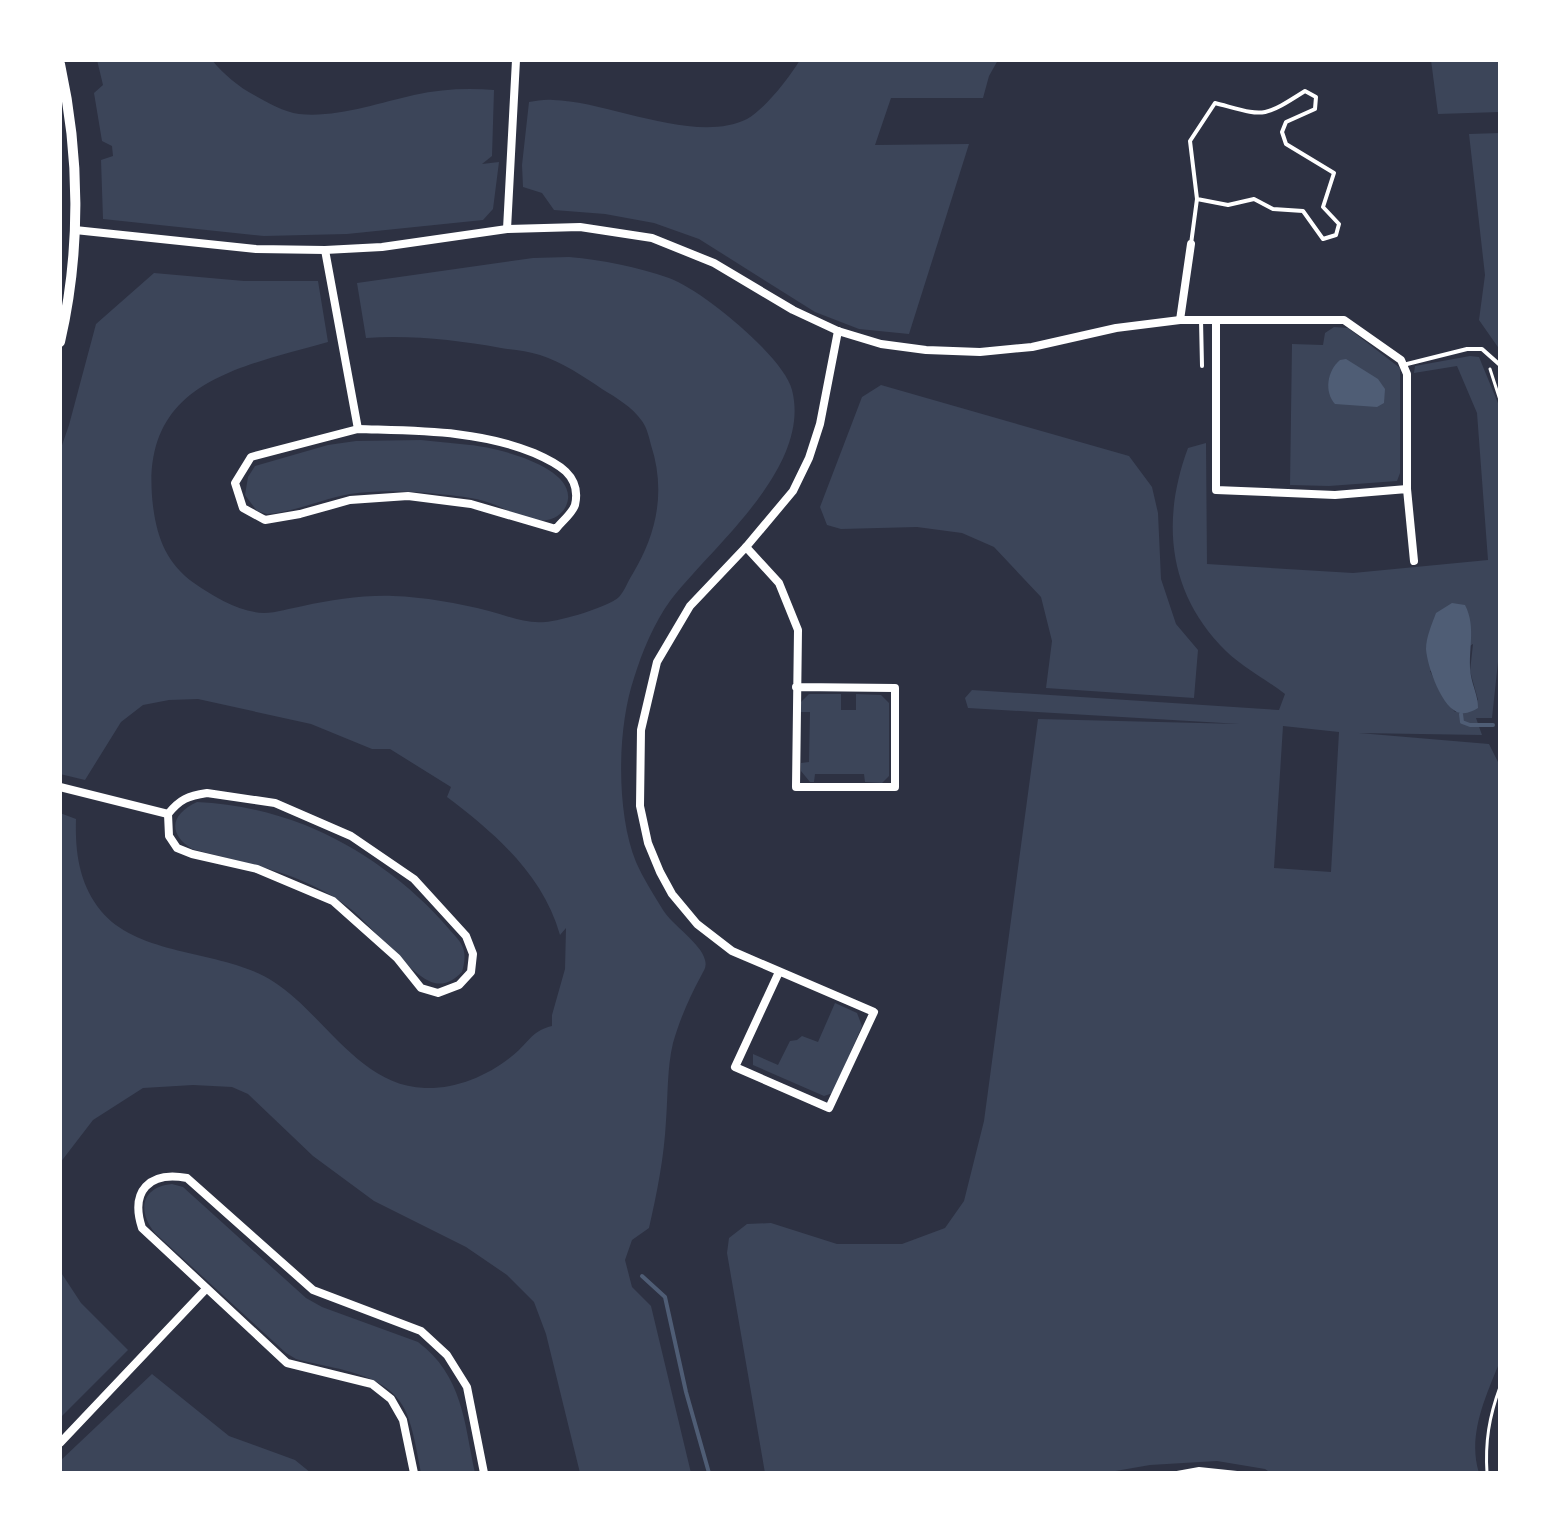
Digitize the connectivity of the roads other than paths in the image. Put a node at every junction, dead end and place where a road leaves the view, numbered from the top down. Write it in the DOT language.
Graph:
graph roads {
  1 [pos="516,60"];
  2 [pos="60,64"];
  3 [pos="1197,199"];
  4 [pos="507,229"];
  5 [pos="75,230"];
  6 [pos="1191,244"];
  7 [pos="325,250"];
  8 [pos="1180,320"];
  9 [pos="1201,320"];
  10 [pos="1216,320"];
  11 [pos="838,331"];
  12 [pos="60,342"];
  13 [pos="1403,365"];
  14 [pos="1500,365"];
  15 [pos="1202,366"];
  16 [pos="358,429"];
  17 [pos="1407,489"];
  18 [pos="746,547"];
  19 [pos="1414,561"];
  20 [pos="796,687"];
  21 [pos="60,787"];
  22 [pos="168,814"];
  23 [pos="779,972"];
  24 [pos="206,1289"];
  25 [pos="60,1443"];
  26 [pos="414,1473"];
  27 [pos="484,1473"];
  28 [pos="1177,1473"];
  29 [pos="1237,1473"];
  1 -- 4 [label="street"];
  2 -- 5 [label="street"];
  3 -- 3 [label="lane"];
  3 -- 6 [label="lane"];
  4 -- 7 [label="street"];
  4 -- 11 [label="street"];
  5 -- 7 [label="street"];
  5 -- 12 [label="street"];
  6 -- 8 [label="street"];
  7 -- 16 [label="street"];
  8 -- 9 [label="street"];
  8 -- 11 [label="street"];
  9 -- 10 [label="street"];
  9 -- 15 [label="lane"];
  10 -- 13 [label="street"];
  10 -- 17 [label="street"];
  11 -- 18 [label="street"];
  13 -- 14 [label="lane"];
  13 -- 17 [label="street"];
  16 -- 16 [label="street"];
  17 -- 19 [label="street"];
  18 -- 20 [label="street"];
  18 -- 23 [label="street"];
  20 -- 20 [label="street"];
  21 -- 22 [label="street"];
  22 -- 22 [label="street"];
  23 -- 23 [label="street"];
  24 -- 25 [label="street"];
  24 -- 26 [label="street"];
  24 -- 27 [label="street"];
  28 -- 29 [label="lane"];
}
